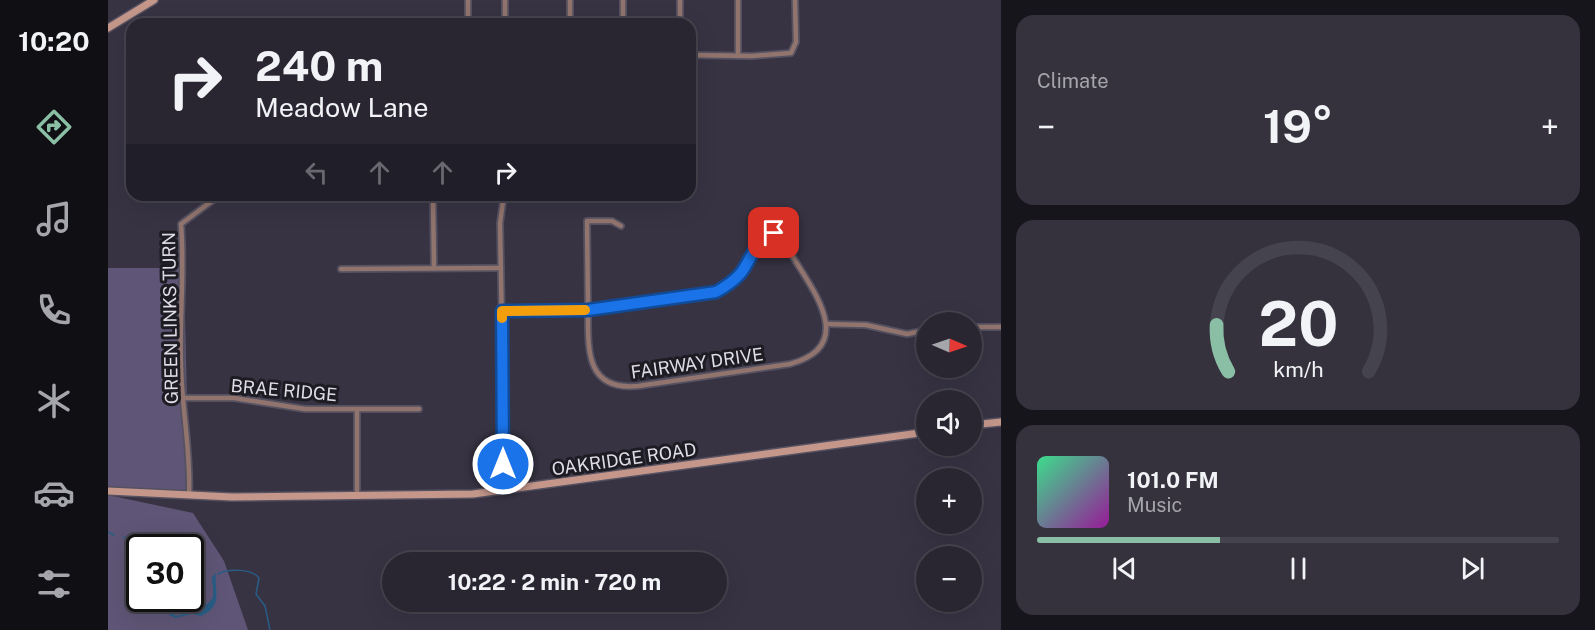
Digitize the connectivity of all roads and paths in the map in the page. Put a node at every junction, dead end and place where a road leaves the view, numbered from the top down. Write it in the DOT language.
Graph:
graph roads {
  1 [pos="154,0"];
  2 [pos="468,0"];
  3 [pos="505,0"];
  4 [pos="570,0"];
  5 [pos="622,0"];
  6 [pos="680,0"];
  7 [pos="738,0"];
  8 [pos="795,0"];
  9 [pos="468,18"];
  10 [pos="505,18"];
  11 [pos="570,18"];
  12 [pos="623,18"];
  13 [pos="680,18"];
  14 [pos="108,28"];
  15 [pos="696,55"];
  16 [pos="738,56"];
  17 [pos="212,201"];
  18 [pos="433,201"];
  19 [pos="503,201"];
  20 [pos="621,226"];
  21 [pos="434,268"];
  22 [pos="501,268"];
  23 [pos="340,269"];
  24 [pos="588,310"];
  25 [pos="502,311"];
  26 [pos="826,324"];
  27 [pos="982,327"];
  28 [pos="1001,327"];
  29 [pos="916,332"];
  30 [pos="183,398"];
  31 [pos="357,409"];
  32 [pos="419,409"];
  33 [pos="1001,422"];
  34 [pos="982,424"];
  35 [pos="916,434"];
  36 [pos="505,490"];
  37 [pos="108,491"];
  38 [pos="189,495"];
  39 [pos="357,495"];
  1 -- 14 [label="street"];
  2 -- 9 [label="street"];
  3 -- 10 [label="street"];
  4 -- 11 [label="street"];
  5 -- 12 [label="street"];
  6 -- 13 [label="street"];
  7 -- 16 [label="street"];
  8 -- 16 [label="street"];
  15 -- 16 [label="street"];
  17 -- 30 [label="street, GREEN LINKS TURN"];
  18 -- 21 [label="street"];
  19 -- 22 [label="street"];
  20 -- 24 [label="street, FAIRWAY DRIVE"];
  21 -- 22 [label="street"];
  21 -- 23 [label="street"];
  22 -- 25 [label="street"];
  24 -- 25 [label="street"];
  24 -- 26 [label="street"];
  24 -- 26 [label="street, FAIRWAY DRIVE"];
  25 -- 36 [label="street"];
  26 -- 29 [label="street"];
  27 -- 28 [label="street"];
  30 -- 31 [label="street, BRAE RIDGE"];
  30 -- 38 [label="street, GREEN LINKS TURN"];
  31 -- 32 [label="street, BRAE RIDGE"];
  31 -- 39 [label="street"];
  33 -- 34 [label="street"];
  35 -- 36 [label="street, OAKRIDGE ROAD"];
  36 -- 39 [label="street, OAKRIDGE ROAD"];
  37 -- 38 [label="street, OAKRIDGE ROAD"];
  38 -- 39 [label="street, OAKRIDGE ROAD"];
}
